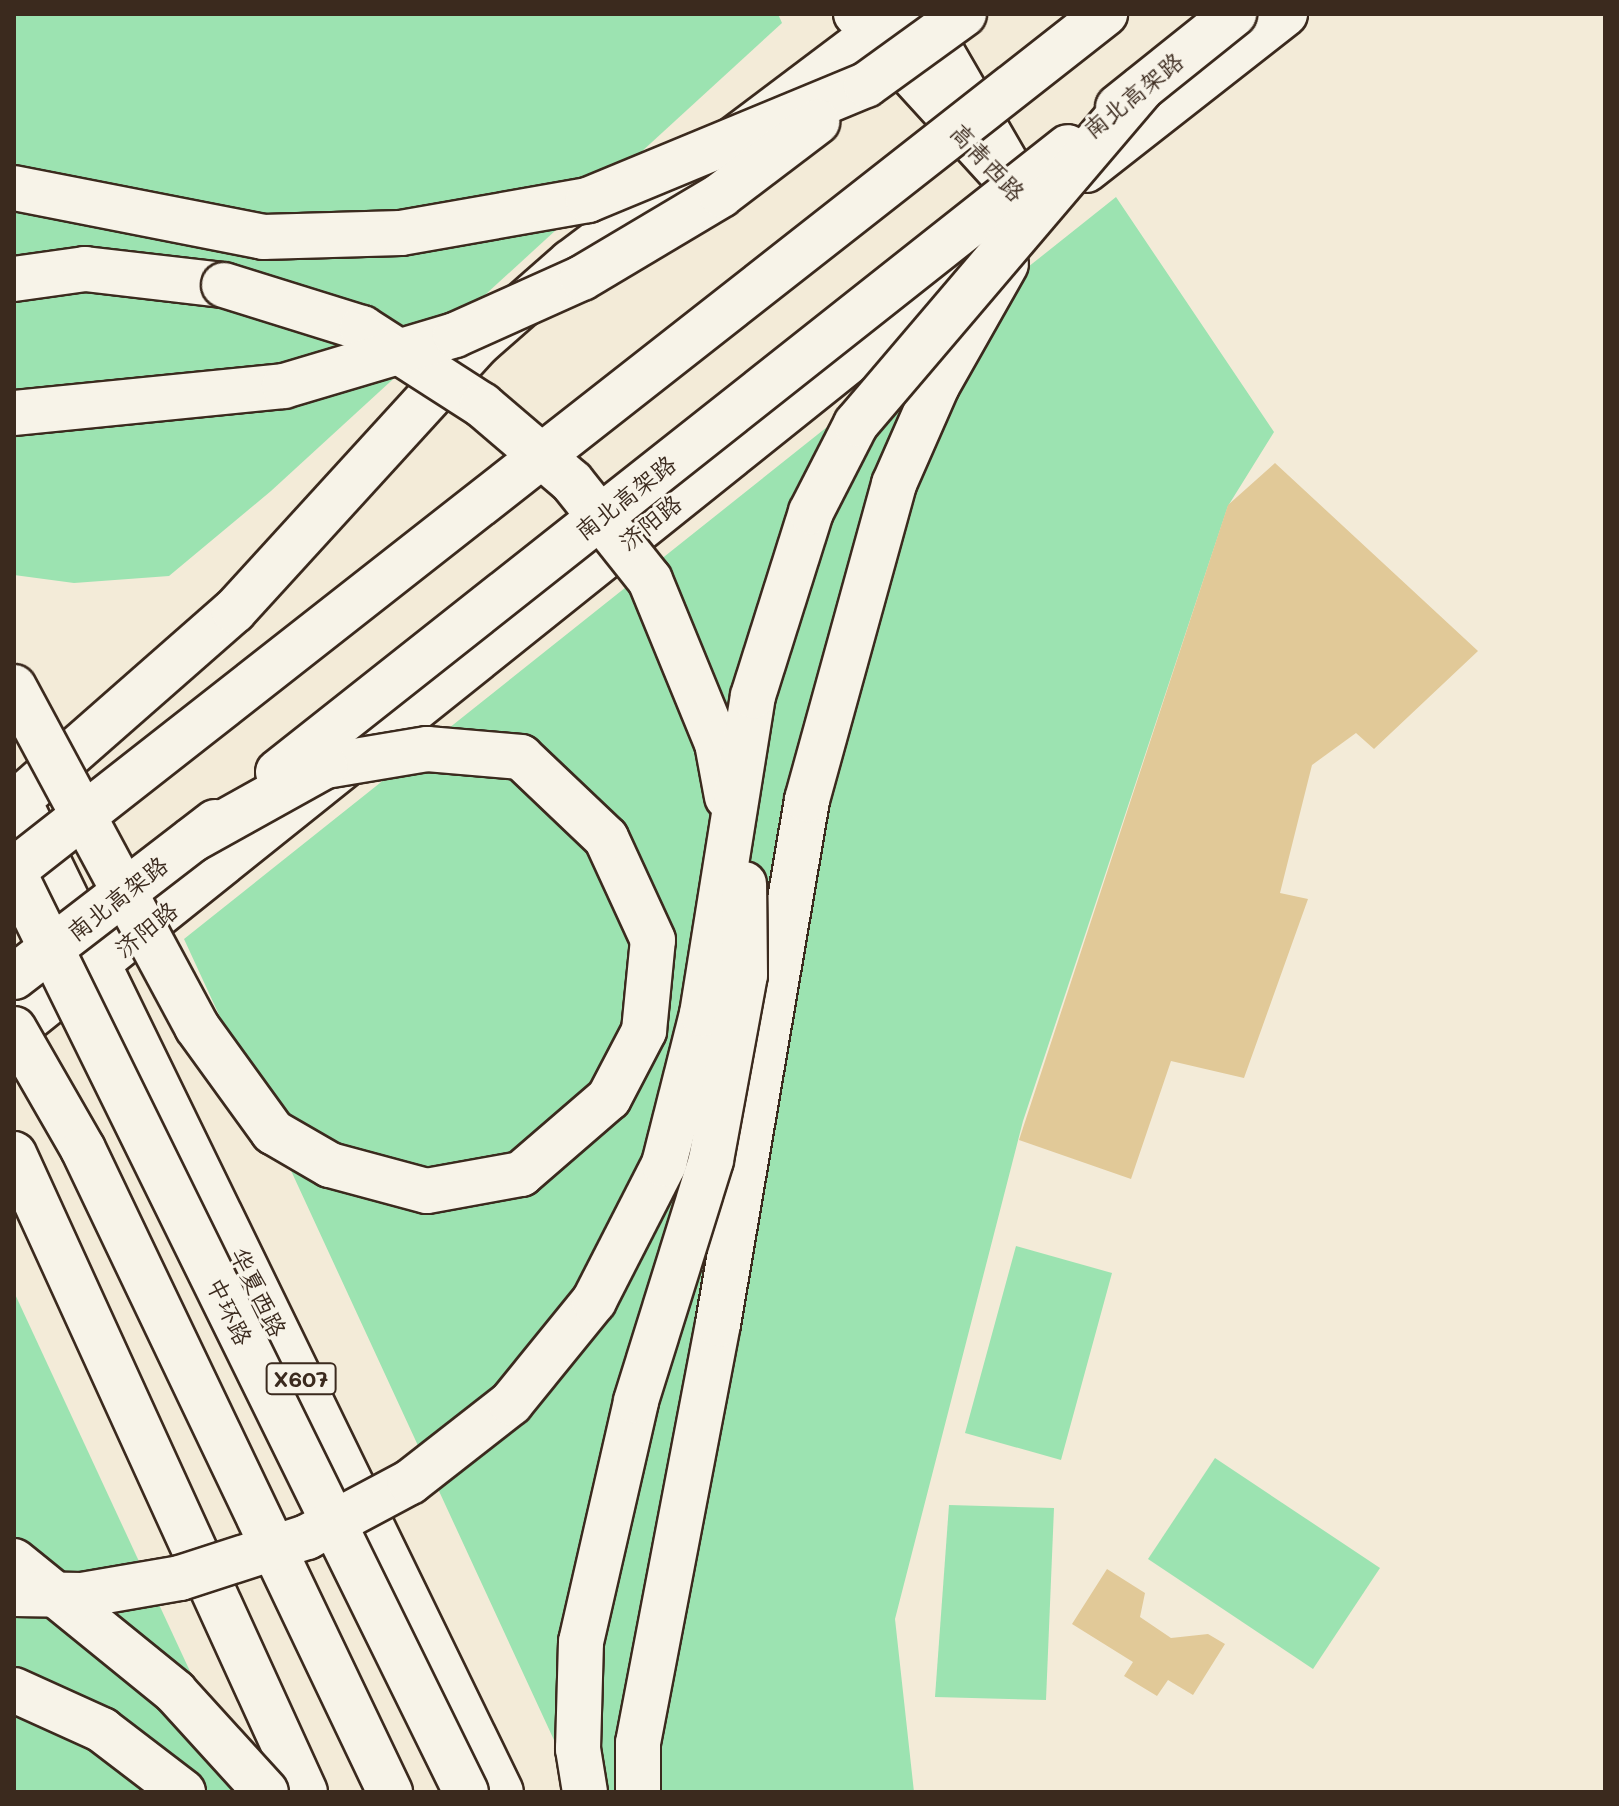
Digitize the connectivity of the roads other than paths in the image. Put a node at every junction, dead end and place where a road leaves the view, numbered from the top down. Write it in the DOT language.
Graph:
graph roads {
  1 [pos="921,14"];
  2 [pos="964,14"];
  3 [pos="1105,14"];
  4 [pos="1234,14"];
  5 [pos="1285,14"];
  6 [pos="875,22"];
  7 [pos="866,85"];
  8 [pos="1141,89"];
  9 [pos="14,188"];
  10 [pos="1035,214"];
  11 [pos="14,279"];
  12 [pos="14,413"];
  13 [pos="14,687"];
  14 [pos="15,799"];
  15 [pos="192,840"];
  16 [pos="14,872"];
  17 [pos="101,966"];
  18 [pos="14,977"];
  19 [pos="14,1029"];
  20 [pos="14,1154"];
  21 [pos="14,1561"];
  22 [pos="14,1594"];
  23 [pos="14,1690"];
  24 [pos="183,1792"];
  25 [pos="266,1792"];
  26 [pos="305,1792"];
  27 [pos="390,1792"];
  28 [pos="466,1792"];
  29 [pos="501,1792"];
  30 [pos="585,1792"];
  31 [pos="638,1792"];
  1 -- 10 [label="street, 高青西路"];
  2 -- 7 [label="main road, bridge"];
  3 -- 16 [label="main road, bridge"];
  4 -- 8 [label="main road, 南北高架路, bridge"];
  5 -- 10 [label="main road, 济阳路"];
  6 -- 10 [label="street, 高青西路"];
  6 -- 14 [label="main road"];
  7 -- 9 [label="main road, bridge"];
  7 -- 12 [label="main road, bridge"];
  8 -- 10 [label="main road, bridge"];
  8 -- 15 [label="main road, 南北高架路, bridge"];
  10 -- 17 [label="main road, 济阳路"];
  10 -- 22 [label="main road, bridge"];
  10 -- 31 [label="main road, bridge"];
  11 -- 30 [label="main road, bridge"];
  13 -- 15 [label="main road, bridge"];
  14 -- 17 [label="main road, 华夏西路 / X607"];
  15 -- 18 [label="main road, 南北高架路, bridge"];
  16 -- 28 [label="main road, 中环路, bridge"];
  17 -- 19 [label="main road, 济阳路"];
  17 -- 29 [label="main road, 华夏西路 / X607"];
  19 -- 27 [label="main road, bridge"];
  20 -- 26 [label="main road"];
  21 -- 25 [label="main road, bridge"];
  23 -- 24 [label="main road"];
}
